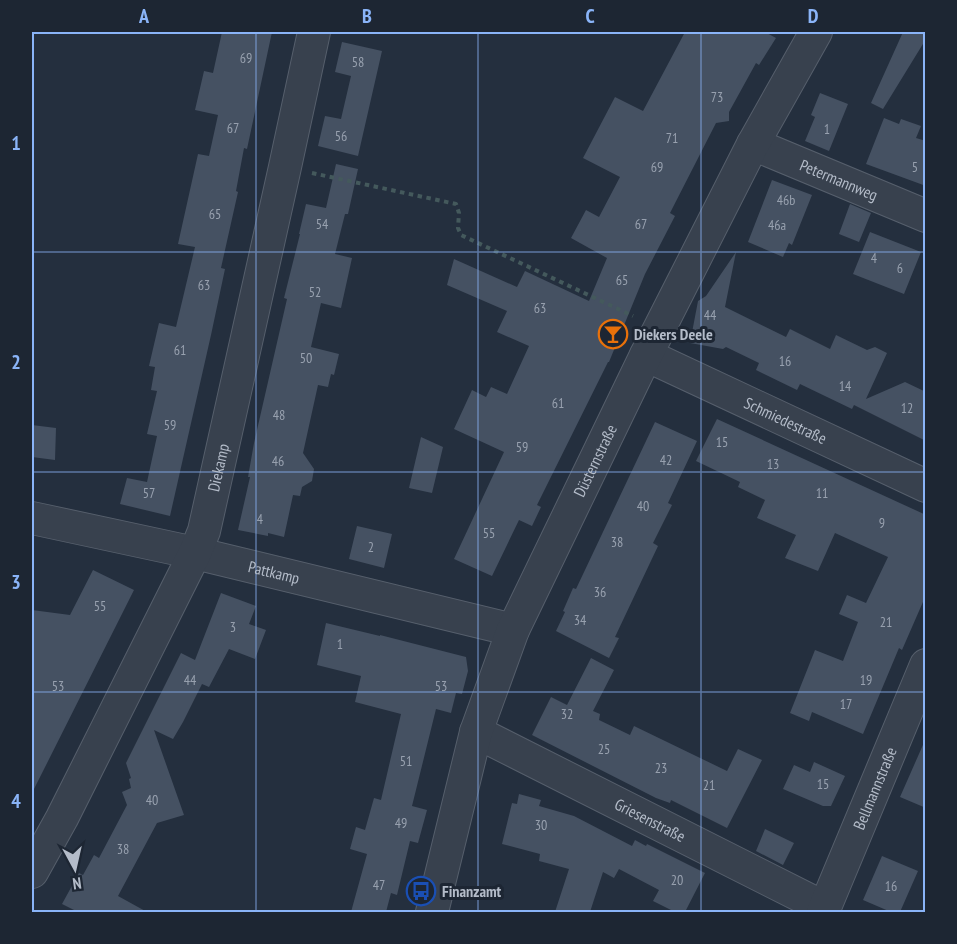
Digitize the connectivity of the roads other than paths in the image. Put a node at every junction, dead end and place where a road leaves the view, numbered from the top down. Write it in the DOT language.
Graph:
graph roads {
  1 [pos="314,32"];
  2 [pos="816,32"];
  3 [pos="753,144"];
  4 [pos="926,216"];
  5 [pos="652,341"];
  6 [pos="926,486"];
  7 [pos="32,518"];
  8 [pos="195,553"];
  9 [pos="513,630"];
  10 [pos="926,665"];
  11 [pos="476,732"];
  12 [pos="32,872"];
  13 [pos="824,910"];
  14 [pos="432,912"];
  1 -- 8 [label="street, Diekamp"];
  2 -- 3 [label="street, Düsternstraße"];
  3 -- 4 [label="street, Petermannweg"];
  3 -- 5 [label="street, Düsternstraße"];
  5 -- 6 [label="street, Schmiedestraße"];
  5 -- 9 [label="street, Düsternstraße"];
  7 -- 8 [label="street, Pattkamp"];
  8 -- 9 [label="street, Pattkamp"];
  8 -- 12 [label="street, Diekamp"];
  9 -- 11 [label="street, Düsternstraße"];
  10 -- 13 [label="street, Bellmannstraße"];
  11 -- 13 [label="street, Griesenstraße"];
  11 -- 14 [label="street, Düsternstraße"];
}
